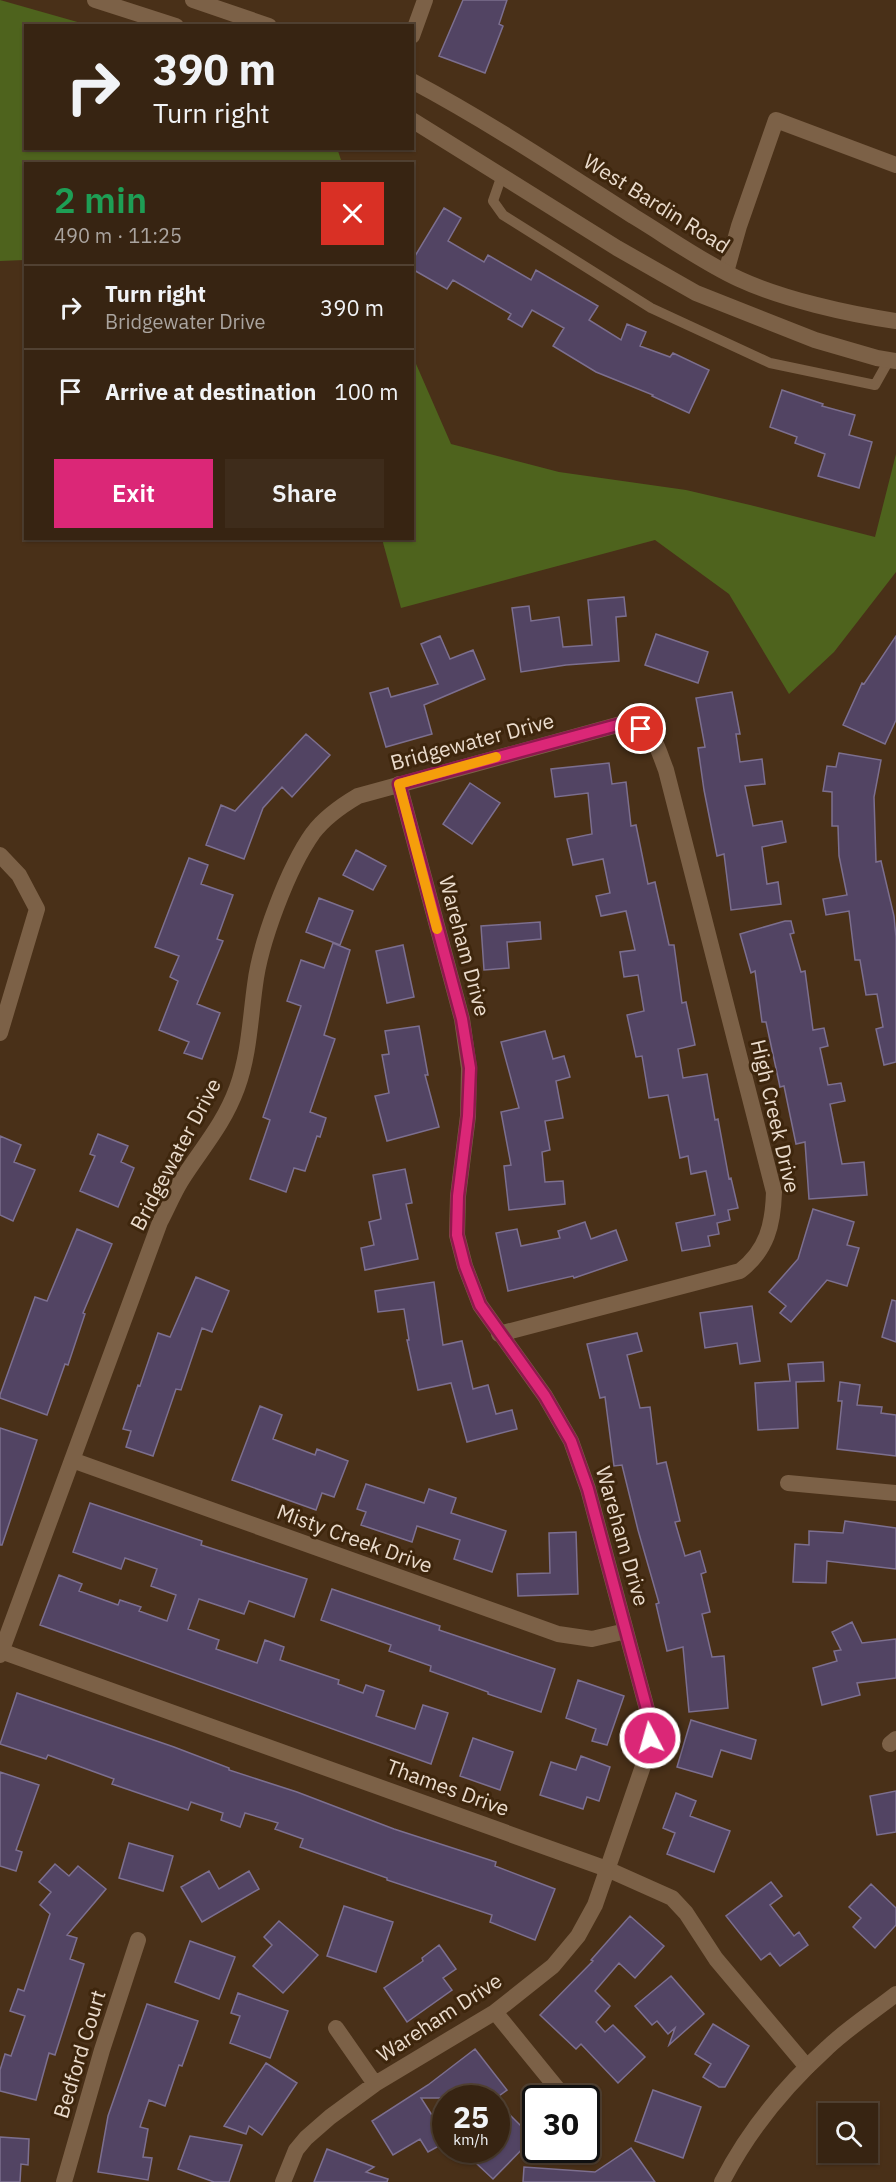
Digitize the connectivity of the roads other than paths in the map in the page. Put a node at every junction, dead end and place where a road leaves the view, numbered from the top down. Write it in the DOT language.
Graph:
graph roads {
  1 [pos="95,0"];
  2 [pos="193,0"];
  3 [pos="425,0"];
  4 [pos="170,24"];
  5 [pos="263,24"];
  6 [pos="414,30"];
  7 [pos="414,82"];
  8 [pos="414,121"];
  9 [pos="896,165"];
  10 [pos="502,175"];
  11 [pos="726,272"];
  12 [pos="896,321"];
  13 [pos="893,360"];
  14 [pos="641,729"];
  15 [pos="399,784"];
  16 [pos="0,855"];
  17 [pos="0,1033"];
  18 [pos="499,1334"];
  19 [pos="72,1460"];
  20 [pos="788,1483"];
  21 [pos="896,1493"];
  22 [pos="626,1631"];
  23 [pos="1,1653"];
  24 [pos="607,1869"];
  25 [pos="138,1940"];
  26 [pos="896,1994"];
  27 [pos="495,2012"];
  28 [pos="336,2028"];
  29 [pos="807,2067"];
  30 [pos="375,2084"];
  31 [pos="554,2085"];
  32 [pos="64,2182"];
  33 [pos="282,2182"];
  34 [pos="722,2182"];
  1 -- 4 [label="street"];
  2 -- 5 [label="street"];
  3 -- 6 [label="street"];
  7 -- 11 [label="street, West Bardin Road"];
  8 -- 10 [label="street"];
  9 -- 11 [label="street"];
  10 -- 13 [label="street"];
  10 -- 13 [label="lane"];
  11 -- 12 [label="street, West Bardin Road"];
  14 -- 15 [label="street, Bridgewater Drive"];
  14 -- 18 [label="street, High Creek Drive"];
  15 -- 18 [label="street, Wareham Drive"];
  15 -- 19 [label="street, Bridgewater Drive"];
  16 -- 17 [label="street"];
  18 -- 22 [label="street, Wareham Drive"];
  19 -- 22 [label="street, Misty Creek Drive"];
  19 -- 23 [label="street, Bridgewater Drive"];
  20 -- 21 [label="street"];
  22 -- 24 [label="street, Wareham Drive"];
  23 -- 24 [label="street, Thames Drive"];
  24 -- 27 [label="street, Wareham Drive"];
  24 -- 29 [label="street, Thames Drive"];
  25 -- 32 [label="street, Bedford Court"];
  26 -- 29 [label="street"];
  27 -- 30 [label="street, Wareham Drive"];
  27 -- 31 [label="street"];
  28 -- 30 [label="street"];
  29 -- 34 [label="street"];
  30 -- 33 [label="street, Wareham Drive"];
}
